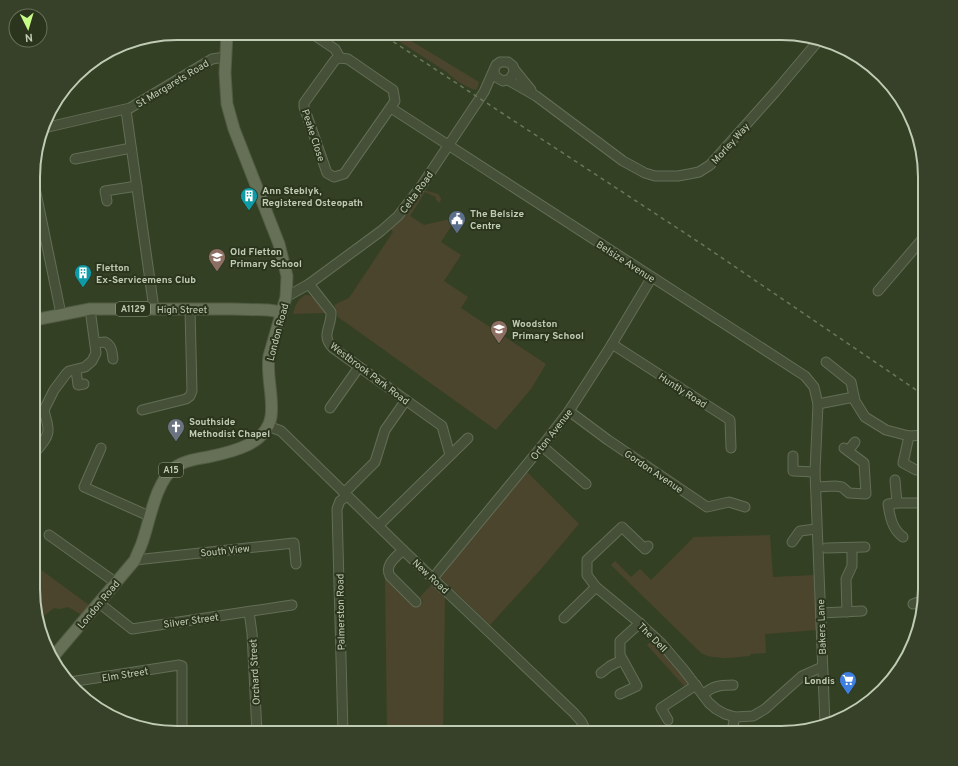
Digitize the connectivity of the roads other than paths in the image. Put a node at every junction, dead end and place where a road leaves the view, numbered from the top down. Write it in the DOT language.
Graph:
graph roads {
  1 [pos="226,40"];
  2 [pos="322,40"];
  3 [pos="815,45"];
  4 [pos="225,57"];
  5 [pos="340,58"];
  6 [pos="514,68"];
  7 [pos="494,72"];
  8 [pos="506,81"];
  9 [pos="484,92"];
  10 [pos="536,96"];
  11 [pos="391,108"];
  12 [pos="126,110"];
  13 [pos="49,127"];
  14 [pos="448,145"];
  15 [pos="131,148"];
  16 [pos="75,159"];
  17 [pos="137,186"];
  18 [pos="107,201"];
  19 [pos="40,212"];
  20 [pos="918,244"];
  21 [pos="652,277"];
  22 [pos="309,284"];
  23 [pos="878,291"];
  24 [pos="286,297"];
  25 [pos="90,309"];
  26 [pos="154,309"];
  27 [pos="190,309"];
  28 [pos="282,312"];
  29 [pos="61,314"];
  30 [pos="40,319"];
  31 [pos="95,343"];
  32 [pos="612,344"];
  33 [pos="113,359"];
  34 [pos="826,362"];
  35 [pos="359,367"];
  36 [pos="76,370"];
  37 [pos="805,376"];
  38 [pos="84,384"];
  39 [pos="854,397"];
  40 [pos="406,400"];
  41 [pos="818,404"];
  42 [pos="330,408"];
  43 [pos="142,410"];
  44 [pos="569,411"];
  45 [pos="268,426"];
  46 [pos="918,435"];
  47 [pos="908,436"];
  48 [pos="468,438"];
  49 [pos="855,442"];
  50 [pos="40,446"];
  51 [pos="542,446"];
  52 [pos="101,448"];
  53 [pos="731,448"];
  54 [pos="450,455"];
  55 [pos="793,456"];
  56 [pos="916,470"];
  57 [pos="815,472"];
  58 [pos="895,480"];
  59 [pos="586,484"];
  60 [pos="816,487"];
  61 [pos="345,494"];
  62 [pos="897,503"];
  63 [pos="918,503"];
  64 [pos="745,507"];
  65 [pos="150,516"];
  66 [pos="379,525"];
  67 [pos="816,529"];
  68 [pos="50,535"];
  69 [pos="903,538"];
  70 [pos="792,542"];
  71 [pos="648,546"];
  72 [pos="865,547"];
  73 [pos="826,548"];
  74 [pos="852,548"];
  75 [pos="403,550"];
  76 [pos="134,560"];
  77 [pos="296,564"];
  78 [pos="433,578"];
  79 [pos="116,582"];
  80 [pos="596,587"];
  81 [pos="416,602"];
  82 [pos="918,602"];
  83 [pos="99,603"];
  84 [pos="913,604"];
  85 [pos="292,605"];
  86 [pos="862,611"];
  87 [pos="249,612"];
  88 [pos="847,612"];
  89 [pos="821,613"];
  90 [pos="564,618"];
  91 [pos="640,623"];
  92 [pos="56,653"];
  93 [pos="622,660"];
  94 [pos="822,668"];
  95 [pos="601,673"];
  96 [pos="76,681"];
  97 [pos="696,685"];
  98 [pos="733,685"];
  99 [pos="620,694"];
  100 [pos="703,695"];
  101 [pos="661,708"];
  102 [pos="652,713"];
  103 [pos="735,717"];
  104 [pos="825,719"];
  105 [pos="668,720"];
  106 [pos="182,726"];
  107 [pos="257,726"];
  108 [pos="343,726"];
  109 [pos="584,726"];
  110 [pos="733,726"];
  1 -- 4 [label="main road, London Road"];
  2 -- 5 [label="street"];
  3 -- 10 [label="street, Morley Way"];
  4 -- 12 [label="street, St Margarets Road"];
  4 -- 24 [label="main road, London Road"];
  5 -- 11 [label="street"];
  5 -- 11 [label="street, Peake Close"];
  6 -- 7 [label="street"];
  6 -- 8 [label="street"];
  6 -- 10 [label="street, Morley Way"];
  7 -- 8 [label="street"];
  7 -- 9 [label="street, Celta Road"];
  8 -- 9 [label="street, Celta Road"];
  8 -- 10 [label="street, Morley Way"];
  9 -- 14 [label="street, Celta Road"];
  11 -- 14 [label="street"];
  12 -- 13 [label="street"];
  12 -- 15 [label="street, St Margarets Road"];
  14 -- 21 [label="street, Belsize Avenue"];
  14 -- 22 [label="street, Celta Road"];
  15 -- 16 [label="street"];
  15 -- 17 [label="street, St Margarets Road"];
  17 -- 18 [label="street"];
  17 -- 26 [label="street, St Margarets Road"];
  19 -- 29 [label="street"];
  20 -- 23 [label="street"];
  21 -- 32 [label="street, Orton Avenue"];
  21 -- 37 [label="street, Belsize Avenue"];
  22 -- 24 [label="street, Celta Road"];
  22 -- 35 [label="street, Westbrook Park Road"];
  24 -- 28 [label="main road, London Road"];
  25 -- 26 [label="main road, High Street / A1129"];
  25 -- 29 [label="main road, High Street / A1129"];
  25 -- 31 [label="street"];
  26 -- 27 [label="main road, High Street / A1129"];
  27 -- 28 [label="main road, High Street / A1129"];
  27 -- 43 [label="street"];
  28 -- 45 [label="main road, London Road"];
  29 -- 30 [label="main road, High Street / A1129"];
  31 -- 33 [label="street"];
  31 -- 36 [label="street"];
  32 -- 44 [label="street, Orton Avenue"];
  32 -- 53 [label="street, Huntly Road"];
  34 -- 39 [label="street"];
  35 -- 40 [label="street, Westbrook Park Road"];
  35 -- 42 [label="street"];
  36 -- 38 [label="street"];
  36 -- 50 [label="street"];
  37 -- 41 [label="street, Bakers Lane"];
  39 -- 41 [label="street"];
  39 -- 47 [label="street"];
  40 -- 54 [label="street, Westbrook Park Road"];
  40 -- 61 [label="street, Palmerston Road"];
  41 -- 57 [label="street, Bakers Lane"];
  44 -- 51 [label="street, Orton Avenue"];
  44 -- 64 [label="street, Gordon Avenue"];
  45 -- 61 [label="street, New Road"];
  45 -- 65 [label="main road, London Road / A15"];
  46 -- 47 [label="street"];
  47 -- 56 [label="street"];
  48 -- 54 [label="street"];
  49 -- 60 [label="street"];
  51 -- 59 [label="street"];
  51 -- 78 [label="street, Orton Avenue"];
  52 -- 65 [label="street"];
  54 -- 66 [label="street"];
  55 -- 57 [label="street"];
  57 -- 60 [label="street, Bakers Lane"];
  58 -- 62 [label="street"];
  60 -- 67 [label="street, Bakers Lane"];
  61 -- 66 [label="street, New Road"];
  61 -- 108 [label="street, Palmerston Road"];
  62 -- 63 [label="street"];
  62 -- 69 [label="street"];
  65 -- 76 [label="main road, London Road / A15"];
  66 -- 75 [label="street, New Road"];
  67 -- 70 [label="street"];
  67 -- 89 [label="street, Bakers Lane"];
  68 -- 79 [label="street"];
  71 -- 80 [label="street, The Dell"];
  72 -- 74 [label="street"];
  73 -- 74 [label="street"];
  74 -- 88 [label="street"];
  75 -- 78 [label="street, New Road"];
  75 -- 81 [label="street"];
  76 -- 77 [label="street, South View"];
  76 -- 79 [label="main road, London Road / A15"];
  78 -- 109 [label="street, New Road"];
  79 -- 83 [label="main road, London Road / A15"];
  80 -- 90 [label="street"];
  80 -- 91 [label="street, The Dell"];
  82 -- 84 [label="street"];
  83 -- 87 [label="street, Silver Street"];
  83 -- 92 [label="main road, London Road / A15"];
  85 -- 87 [label="street, Silver Street"];
  86 -- 88 [label="street"];
  87 -- 107 [label="street, Orchard Street"];
  88 -- 89 [label="street"];
  89 -- 94 [label="street, Bakers Lane"];
  91 -- 93 [label="street"];
  91 -- 97 [label="street, The Dell"];
  93 -- 95 [label="street"];
  93 -- 99 [label="street"];
  94 -- 103 [label="street, The Dell"];
  94 -- 104 [label="street, Bakers Lane"];
  96 -- 106 [label="street, Elm Street"];
  97 -- 100 [label="street, The Dell"];
  97 -- 101 [label="street"];
  98 -- 100 [label="street"];
  100 -- 103 [label="street, The Dell"];
  101 -- 102 [label="street"];
  101 -- 105 [label="street"];
  103 -- 110 [label="street"];
}
